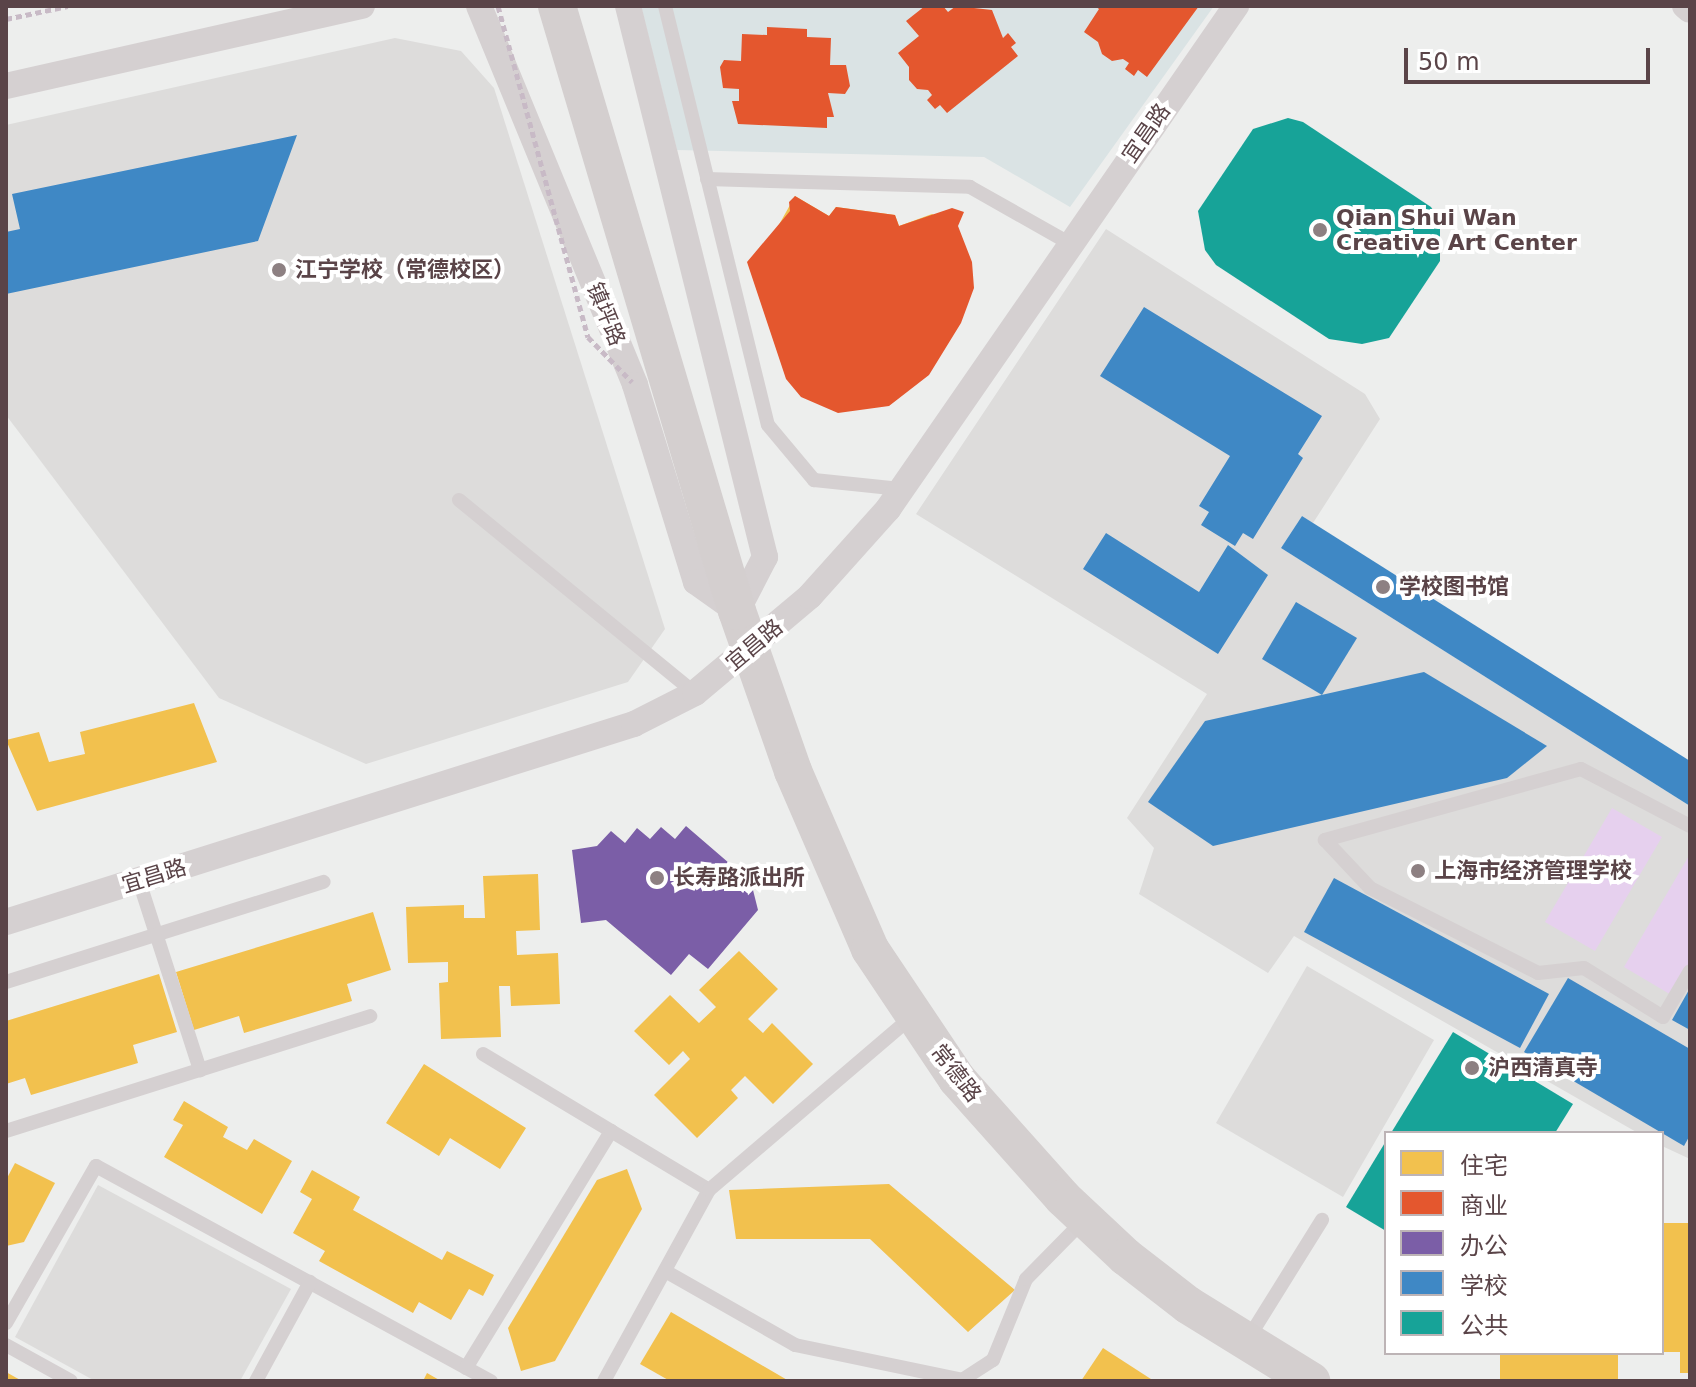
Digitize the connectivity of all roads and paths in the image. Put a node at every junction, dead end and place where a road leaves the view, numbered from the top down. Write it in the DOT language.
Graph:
graph roads {
  1 [pos="68,6"];
  2 [pos="362,6"];
  3 [pos="479,6"];
  4 [pos="498,6"];
  5 [pos="557,6"];
  6 [pos="628,6"];
  7 [pos="665,6"];
  8 [pos="1236,6"];
  9 [pos="1685,6"];
  10 [pos="1690,10"];
  11 [pos="6,19"];
  12 [pos="6,86"];
  13 [pos="707,179"];
  14 [pos="1069,243"];
  15 [pos="635,385"];
  16 [pos="901,489"];
  17 [pos="459,500"];
  18 [pos="737,611"];
  19 [pos="748,650"];
  20 [pos="695,693"];
  21 [pos="1690,826"];
  22 [pos="139,881"];
  23 [pos="324,882"];
  24 [pos="6,922"];
  25 [pos="154,935"];
  26 [pos="1690,971"];
  27 [pos="6,982"];
  28 [pos="370,1016"];
  29 [pos="913,1016"];
  30 [pos="483,1054"];
  31 [pos="200,1070"];
  32 [pos="6,1131"];
  33 [pos="611,1131"];
  34 [pos="709,1190"];
  35 [pos="1086,1218"];
  36 [pos="1322,1220"];
  37 [pos="665,1271"];
  38 [pos="310,1282"];
  39 [pos="6,1323"];
  40 [pos="1246,1342"];
  41 [pos="6,1345"];
  42 [pos="466,1368"];
  43 [pos="903,1375"];
  44 [pos="71,1381"];
  45 [pos="256,1381"];
  46 [pos="491,1381"];
  47 [pos="604,1381"];
  48 [pos="1311,1381"];
  1 -- 11 [label="path"];
  2 -- 12 [label="street"];
  3 -- 15 [label="street, 镇坪路"];
  4 -- 15 [label="path, bridge"];
  5 -- 18 [label="main road, 镇坪路, bridge"];
  6 -- 18 [label="street"];
  7 -- 13 [label="lane"];
  8 -- 14 [label="street, 宜昌路"];
  9 -- 10 [label="street"];
  13 -- 14 [label="lane"];
  13 -- 16 [label="lane"];
  14 -- 16 [label="street, 宜昌路"];
  15 -- 18 [label="street, 镇坪路"];
  16 -- 19 [label="street, 宜昌路"];
  17 -- 20 [label="lane"];
  18 -- 19 [label="main road, 镇坪路"];
  19 -- 20 [label="street, 宜昌路"];
  19 -- 29 [label="main road, 常德路"];
  20 -- 22 [label="street, 宜昌路"];
  21 -- 26 [label="lane"];
  22 -- 24 [label="street, 宜昌路"];
  22 -- 25 [label="lane"];
  23 -- 25 [label="lane"];
  25 -- 27 [label="lane"];
  25 -- 31 [label="lane"];
  28 -- 31 [label="lane"];
  29 -- 34 [label="lane"];
  29 -- 35 [label="main road, 常德路"];
  30 -- 33 [label="lane"];
  31 -- 32 [label="lane"];
  33 -- 34 [label="lane"];
  33 -- 42 [label="lane"];
  34 -- 37 [label="lane"];
  35 -- 40 [label="main road, 常德路"];
  35 -- 43 [label="lane"];
  36 -- 40 [label="lane"];
  37 -- 43 [label="lane"];
  37 -- 47 [label="lane"];
  38 -- 39 [label="lane"];
  38 -- 42 [label="lane"];
  38 -- 45 [label="lane"];
  40 -- 48 [label="main road, 常德路"];
  41 -- 44 [label="lane"];
  42 -- 46 [label="lane"];
}
